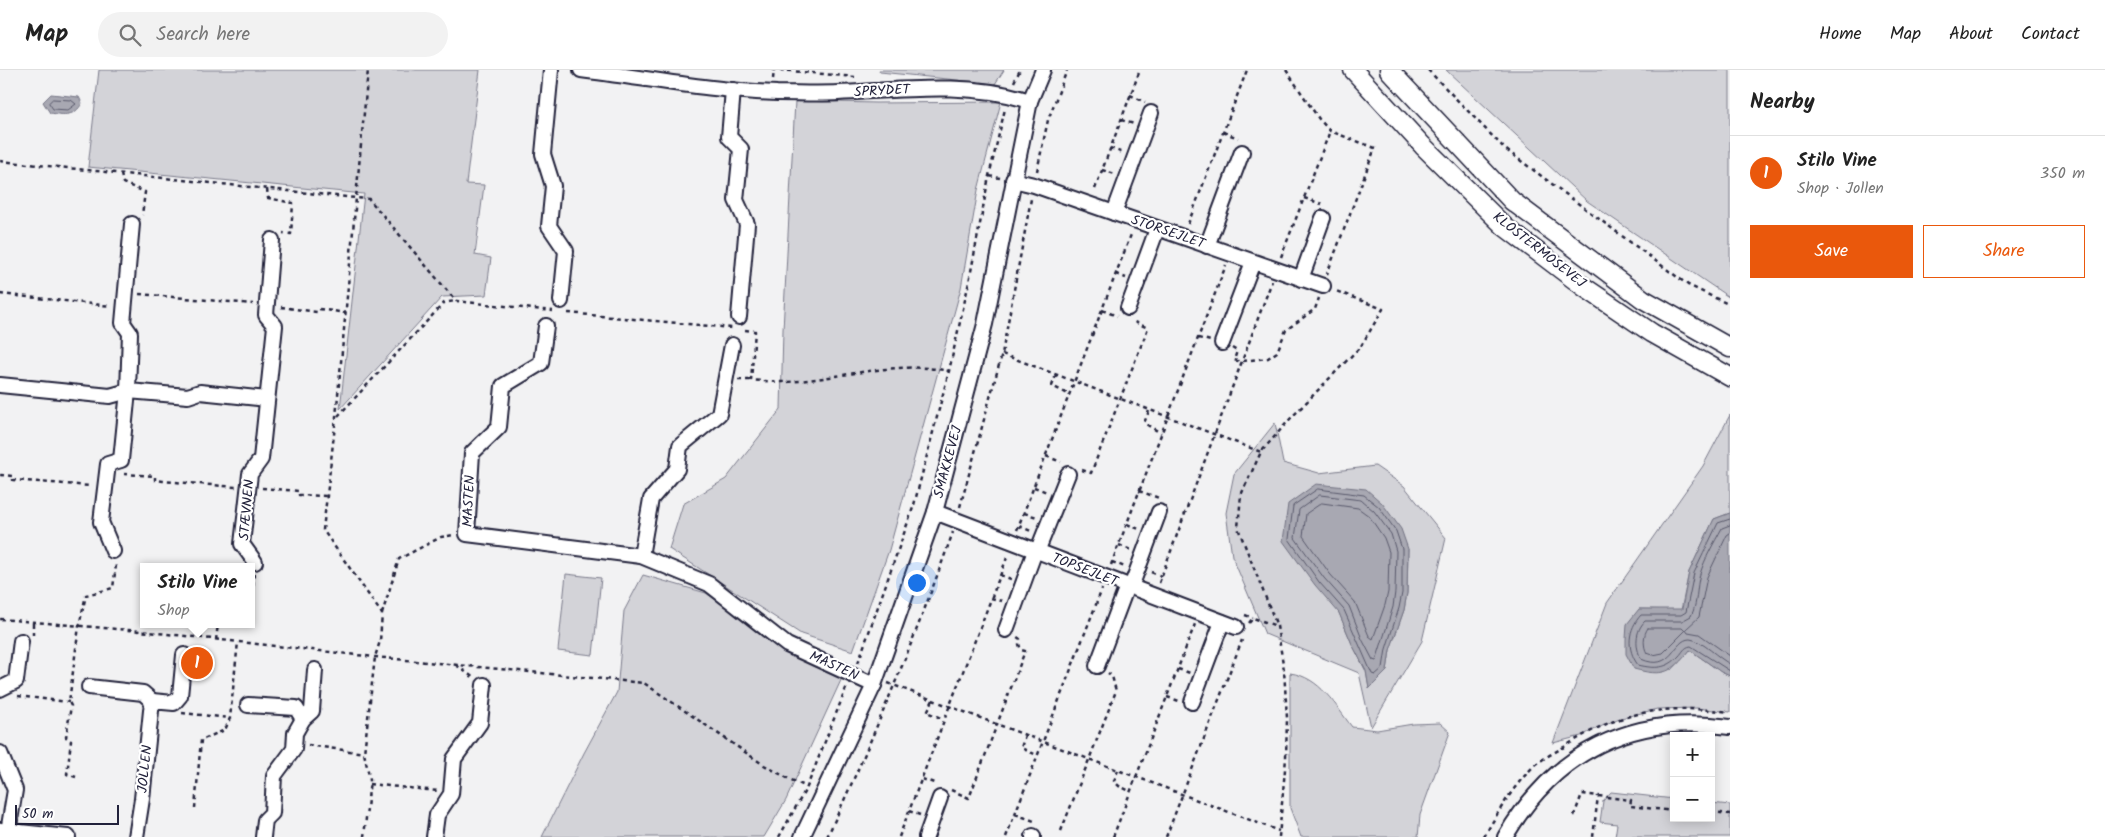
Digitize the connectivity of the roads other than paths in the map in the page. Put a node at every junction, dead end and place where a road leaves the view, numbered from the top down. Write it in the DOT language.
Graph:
graph roads {
  1 [pos="550,70"];
  2 [pos="581,70"];
  3 [pos="1044,70"];
  4 [pos="1353,70"];
  5 [pos="1389,70"];
  6 [pos="733,90"];
  7 [pos="1030,101"];
  8 [pos="1151,113"];
  9 [pos="1242,152"];
  10 [pos="1013,180"];
  11 [pos="1114,213"];
  12 [pos="1323,218"];
  13 [pos="132,224"];
  14 [pos="1157,228"];
  15 [pos="272,240"];
  16 [pos="1207,246"];
  17 [pos="1253,262"];
  18 [pos="1301,279"];
  19 [pos="1323,286"];
  20 [pos="560,308"];
  21 [pos="1128,308"];
  22 [pos="739,317"];
  23 [pos="546,326"];
  24 [pos="1222,344"];
  25 [pos="732,345"];
  26 [pos="1730,348"];
  27 [pos="1730,377"];
  28 [pos="0,385"];
  29 [pos="128,391"];
  30 [pos="268,398"];
  31 [pos="1072,471"];
  32 [pos="935,512"];
  33 [pos="1159,512"];
  34 [pos="114,551"];
  35 [pos="1036,551"];
  36 [pos="641,556"];
  37 [pos="254,562"];
  38 [pos="1129,587"];
  39 [pos="1222,622"];
  40 [pos="1241,627"];
  41 [pos="1006,630"];
  42 [pos="21,641"];
  43 [pos="184,656"];
  44 [pos="1097,666"];
  45 [pos="316,670"];
  46 [pos="484,685"];
  47 [pos="874,685"];
  48 [pos="89,687"];
  49 [pos="1,689"];
  50 [pos="152,701"];
  51 [pos="1192,702"];
  52 [pos="248,705"];
  53 [pos="303,719"];
  54 [pos="1730,727"];
  55 [pos="0,752"];
  56 [pos="942,792"];
  57 [pos="4,831"];
  58 [pos="804,836"];
  59 [pos="68,837"];
  60 [pos="136,837"];
  61 [pos="263,837"];
  62 [pos="434,837"];
  63 [pos="926,837"];
  64 [pos="1505,837"];
  1 -- 20 [label="street"];
  2 -- 6 [label="street, SPRYDET"];
  3 -- 7 [label="street, SMAKKEVEJ"];
  4 -- 27 [label="main road, KLOSTERMOSEVEJ"];
  5 -- 26 [label="main road, KLOSTERMOSEVEJ"];
  6 -- 7 [label="street, SPRYDET"];
  6 -- 22 [label="street"];
  7 -- 10 [label="street, SMAKKEVEJ"];
  8 -- 11 [label="street"];
  9 -- 16 [label="street"];
  10 -- 11 [label="street, STORSEJLET"];
  10 -- 32 [label="street, SMAKKEVEJ"];
  11 -- 14 [label="street, STORSEJLET"];
  12 -- 18 [label="street"];
  13 -- 29 [label="street"];
  14 -- 16 [label="street, STORSEJLET"];
  14 -- 21 [label="street"];
  15 -- 30 [label="street, STÆVNEN"];
  16 -- 17 [label="street, STORSEJLET"];
  17 -- 18 [label="street, STORSEJLET"];
  17 -- 24 [label="street"];
  18 -- 19 [label="street, STORSEJLET"];
  23 -- 36 [label="street, MASTEN"];
  25 -- 36 [label="street"];
  28 -- 29 [label="street"];
  29 -- 30 [label="street"];
  29 -- 34 [label="street"];
  30 -- 37 [label="street, STÆVNEN"];
  31 -- 35 [label="street"];
  32 -- 35 [label="street, TOPSEJLET"];
  32 -- 47 [label="street, SMAKKEVEJ"];
  33 -- 38 [label="street"];
  35 -- 38 [label="street, TOPSEJLET"];
  35 -- 41 [label="street"];
  36 -- 47 [label="street, MASTEN"];
  38 -- 39 [label="street, TOPSEJLET"];
  38 -- 44 [label="street"];
  39 -- 40 [label="street, TOPSEJLET"];
  39 -- 51 [label="street"];
  42 -- 49 [label="street"];
  43 -- 50 [label="street"];
  45 -- 53 [label="street"];
  46 -- 62 [label="street"];
  47 -- 58 [label="street, SMAKKEVEJ"];
  48 -- 50 [label="street"];
  50 -- 60 [label="street, JOLLEN"];
  52 -- 53 [label="street"];
  53 -- 61 [label="street"];
  54 -- 64 [label="street"];
  55 -- 57 [label="street"];
  56 -- 63 [label="street"];
  57 -- 59 [label="street"];
}
